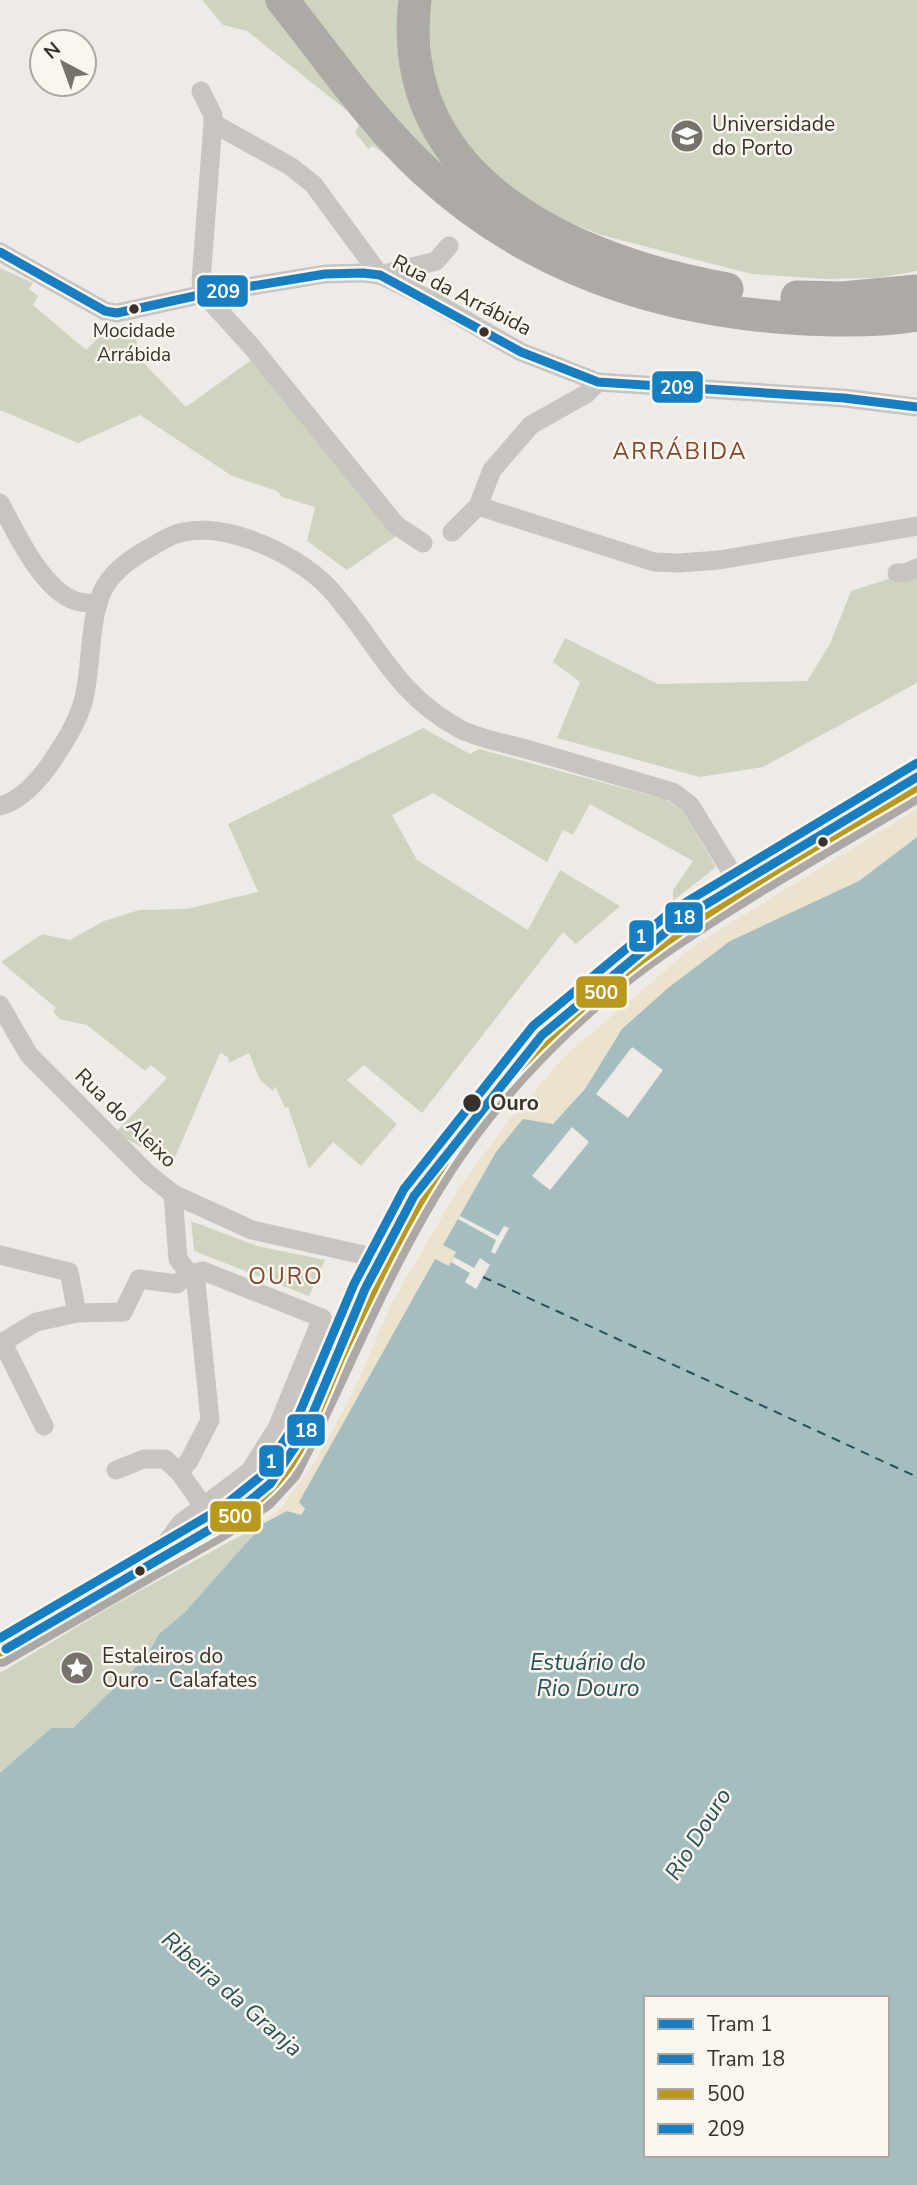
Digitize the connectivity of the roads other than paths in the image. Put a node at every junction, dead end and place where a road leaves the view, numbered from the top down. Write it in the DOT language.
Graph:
graph roads {
  1 [pos="282,0"];
  2 [pos="415,0"];
  3 [pos="201,92"];
  4 [pos="213,123"];
  5 [pos="449,246"];
  6 [pos="0,252"];
  7 [pos="380,275"];
  8 [pos="917,290"];
  9 [pos="204,294"];
  10 [pos="917,315"];
  11 [pos="598,382"];
  12 [pos="917,407"];
  13 [pos="0,503"];
  14 [pos="478,506"];
  15 [pos="917,526"];
  16 [pos="452,532"];
  17 [pos="423,543"];
  18 [pos="917,568"];
  19 [pos="897,573"];
  20 [pos="98,604"];
  21 [pos="917,787"];
  22 [pos="0,806"];
  23 [pos="743,891"];
  24 [pos="0,1005"];
  25 [pos="173,1194"];
  26 [pos="0,1255"];
  27 [pos="386,1260"];
  28 [pos="189,1274"];
  29 [pos="77,1313"];
  30 [pos="1,1343"];
  31 [pos="44,1426"];
  32 [pos="116,1470"];
  33 [pos="179,1472"];
  34 [pos="202,1504"];
  35 [pos="151,1564"];
  36 [pos="0,1652"];
  1 -- 10 [label="highway"];
  2 -- 8 [label="highway"];
  3 -- 4 [label="street"];
  4 -- 7 [label="street"];
  4 -- 9 [label="street"];
  5 -- 7 [label="street"];
  6 -- 9 [label="street, Rua da Arrábida"];
  7 -- 9 [label="street, Rua da Arrábida"];
  7 -- 11 [label="street, Rua da Arrábida"];
  9 -- 17 [label="street"];
  11 -- 12 [label="street, Rua da Arrábida"];
  11 -- 14 [label="street"];
  13 -- 20 [label="street"];
  14 -- 15 [label="street"];
  14 -- 16 [label="street"];
  18 -- 19 [label="street"];
  20 -- 22 [label="street"];
  20 -- 23 [label="street"];
  21 -- 23 [label="main road"];
  23 -- 27 [label="main road"];
  24 -- 25 [label="street, Rua do Aleixo"];
  25 -- 27 [label="street"];
  25 -- 28 [label="street, Rua do Aleixo"];
  26 -- 29 [label="street"];
  27 -- 35 [label="main road"];
  28 -- 29 [label="street"];
  28 -- 33 [label="street, Rua do Aleixo"];
  28 -- 34 [label="street"];
  29 -- 30 [label="street"];
  30 -- 31 [label="street"];
  32 -- 33 [label="street"];
  33 -- 34 [label="street"];
  34 -- 35 [label="street"];
  35 -- 36 [label="main road"];
}
